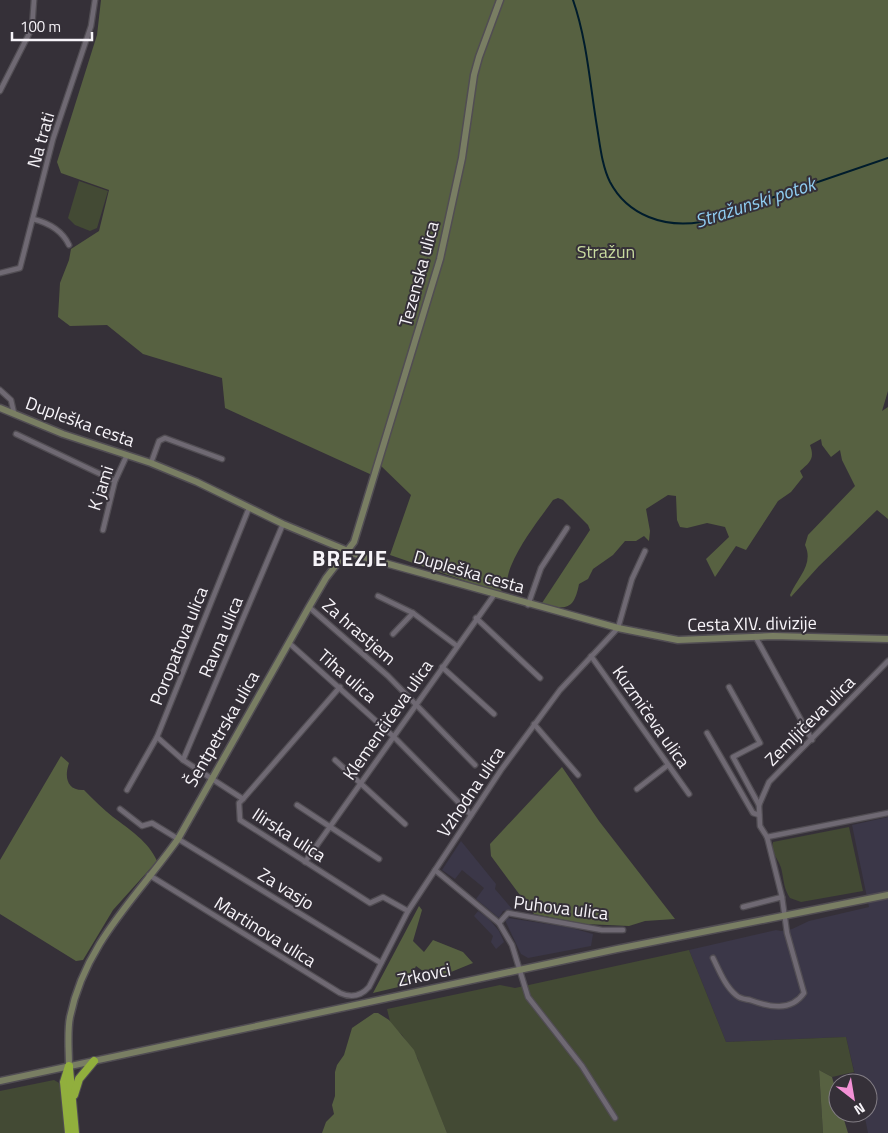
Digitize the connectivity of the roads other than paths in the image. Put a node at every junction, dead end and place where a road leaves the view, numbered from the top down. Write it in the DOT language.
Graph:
graph roads {
  1 [pos="34,0"];
  2 [pos="94,0"];
  3 [pos="500,0"];
  4 [pos="0,92"];
  5 [pos="33,219"];
  6 [pos="70,245"];
  7 [pos="0,273"];
  8 [pos="0,390"];
  9 [pos="0,408"];
  10 [pos="14,413"];
  11 [pos="16,434"];
  12 [pos="127,455"];
  13 [pos="222,460"];
  14 [pos="151,463"];
  15 [pos="115,481"];
  16 [pos="249,508"];
  17 [pos="283,524"];
  18 [pos="567,528"];
  19 [pos="103,530"];
  20 [pos="348,551"];
  21 [pos="645,551"];
  22 [pos="494,595"];
  23 [pos="378,596"];
  24 [pos="528,604"];
  25 [pos="309,606"];
  26 [pos="414,614"];
  27 [pos="476,618"];
  28 [pos="618,628"];
  29 [pos="393,634"];
  30 [pos="755,636"];
  31 [pos="888,640"];
  32 [pos="288,643"];
  33 [pos="457,646"];
  34 [pos="591,656"];
  35 [pos="888,661"];
  36 [pos="442,667"];
  37 [pos="540,678"];
  38 [pos="340,687"];
  39 [pos="729,688"];
  40 [pos="417,704"];
  41 [pos="494,714"];
  42 [pos="534,724"];
  43 [pos="707,733"];
  44 [pos="157,737"];
  45 [pos="394,737"];
  46 [pos="812,740"];
  47 [pos="183,760"];
  48 [pos="335,760"];
  49 [pos="475,765"];
  50 [pos="668,765"];
  51 [pos="578,775"];
  52 [pos="211,778"];
  53 [pos="361,782"];
  54 [pos="637,789"];
  55 [pos="127,790"];
  56 [pos="689,794"];
  57 [pos="243,798"];
  58 [pos="298,805"];
  59 [pos="759,805"];
  60 [pos="120,809"];
  61 [pos="888,813"];
  62 [pos="471,815"];
  63 [pos="759,815"];
  64 [pos="405,824"];
  65 [pos="330,826"];
  66 [pos="767,837"];
  67 [pos="178,839"];
  68 [pos="379,859"];
  69 [pos="304,862"];
  70 [pos="435,870"];
  71 [pos="149,875"];
  72 [pos="888,895"];
  73 [pos="782,897"];
  74 [pos="743,907"];
  75 [pos="408,911"];
  76 [pos="785,916"];
  77 [pos="499,923"];
  78 [pos="623,930"];
  79 [pos="713,958"];
  80 [pos="381,963"];
  81 [pos="520,970"];
  82 [pos="369,987"];
  83 [pos="94,1061"];
  84 [pos="69,1066"];
  85 [pos="0,1081"];
  86 [pos="73,1097"];
  87 [pos="615,1118"];
  88 [pos="69,1133"];
  89 [pos="75,1133"];
  1 -- 4 [label="street"];
  2 -- 5 [label="street, Na trati"];
  3 -- 20 [label="street, Tezenska ulica"];
  5 -- 6 [label="street"];
  5 -- 7 [label="street, Na trati"];
  8 -- 10 [label="street"];
  9 -- 10 [label="street, Dupleška cesta"];
  10 -- 12 [label="street, Dupleška cesta"];
  11 -- 15 [label="street"];
  12 -- 14 [label="street, Dupleška cesta"];
  12 -- 15 [label="street, K jami"];
  13 -- 14 [label="street, Dupleška cesta"];
  14 -- 16 [label="street, Dupleška cesta"];
  15 -- 19 [label="street, K jami"];
  16 -- 17 [label="street, Dupleška cesta"];
  16 -- 44 [label="street, Poropatova ulica"];
  17 -- 20 [label="street, Dupleška cesta"];
  17 -- 47 [label="street, Ravna ulica"];
  18 -- 24 [label="street"];
  20 -- 22 [label="street, Dupleška cesta"];
  20 -- 25 [label="street, Šentpetrska ulica"];
  21 -- 28 [label="street"];
  22 -- 24 [label="street, Dupleška cesta"];
  22 -- 27 [label="street, Klemenčičeva ulica"];
  23 -- 26 [label="street"];
  24 -- 28 [label="street, Dupleška cesta"];
  25 -- 32 [label="street, Šentpetrska ulica"];
  25 -- 40 [label="street, Za hrastjem"];
  26 -- 29 [label="street"];
  26 -- 33 [label="street"];
  27 -- 33 [label="street, Klemenčičeva ulica"];
  27 -- 37 [label="street"];
  28 -- 30 [label="street, Cesta XIV. divizije"];
  28 -- 34 [label="street, Vzhodna ulica"];
  30 -- 31 [label="street, Cesta XIV. divizije"];
  30 -- 46 [label="street"];
  32 -- 38 [label="street, Tiha ulica"];
  32 -- 52 [label="street, Šentpetrska ulica"];
  33 -- 36 [label="street, Klemenčičeva ulica"];
  34 -- 42 [label="street, Vzhodna ulica"];
  34 -- 50 [label="street, Kuzmičeva ulica"];
  35 -- 46 [label="street, Zemljičeva ulica"];
  36 -- 40 [label="street, Klemenčičeva ulica"];
  36 -- 41 [label="street"];
  38 -- 45 [label="street, Tiha ulica"];
  38 -- 57 [label="street"];
  39 -- 59 [label="street, Zemljičeva ulica"];
  40 -- 45 [label="street, Klemenčičeva ulica"];
  40 -- 49 [label="street, Za hrastjem"];
  42 -- 51 [label="street"];
  42 -- 62 [label="street, Vzhodna ulica"];
  43 -- 63 [label="street, Zemljičeva ulica"];
  44 -- 47 [label="street, Ilirska ulica"];
  44 -- 55 [label="street, Poropatova ulica"];
  45 -- 53 [label="street, Klemenčičeva ulica"];
  45 -- 62 [label="street, Tiha ulica"];
  46 -- 59 [label="street, Zemljičeva ulica"];
  47 -- 52 [label="street, Ilirska ulica"];
  48 -- 53 [label="street"];
  50 -- 54 [label="street"];
  50 -- 56 [label="street, Kuzmičeva ulica"];
  52 -- 57 [label="street, Ilirska ulica"];
  52 -- 67 [label="street, Šentpetrska ulica"];
  53 -- 64 [label="street"];
  53 -- 65 [label="street, Klemenčičeva ulica"];
  57 -- 69 [label="street, Ilirska ulica"];
  58 -- 65 [label="street"];
  59 -- 63 [label="street, Zemljičeva ulica"];
  60 -- 67 [label="street, Za vasjo"];
  61 -- 66 [label="street"];
  62 -- 70 [label="street, Vzhodna ulica"];
  63 -- 66 [label="street, Zemljičeva ulica"];
  65 -- 68 [label="street"];
  65 -- 69 [label="street, Klemenčičeva ulica"];
  66 -- 73 [label="street, Zemljičeva ulica"];
  67 -- 71 [label="street, Šentpetrska ulica"];
  67 -- 80 [label="street, Za vasjo"];
  69 -- 75 [label="street, Ilirska ulica"];
  70 -- 75 [label="street, Vzhodna ulica"];
  70 -- 77 [label="street"];
  71 -- 82 [label="street, Martinova ulica"];
  71 -- 84 [label="street, Šentpetrska ulica"];
  72 -- 76 [label="street"];
  73 -- 74 [label="street"];
  73 -- 76 [label="street, Zemljičeva ulica"];
  75 -- 80 [label="street, Vzhodna ulica"];
  76 -- 79 [label="street, Zemljičeva ulica"];
  76 -- 81 [label="street, Zrkovci"];
  77 -- 78 [label="street, Puhova ulica"];
  77 -- 81 [label="street"];
  80 -- 82 [label="street, Vzhodna ulica"];
  81 -- 83 [label="street, Zrkovci"];
  81 -- 87 [label="street"];
  83 -- 84 [label="street, Zrkovci"];
  83 -- 86 [label="highway"];
  84 -- 85 [label="street, Zrkovci"];
  84 -- 86 [label="highway"];
  84 -- 88 [label="highway"];
  86 -- 89 [label="highway"];
}
